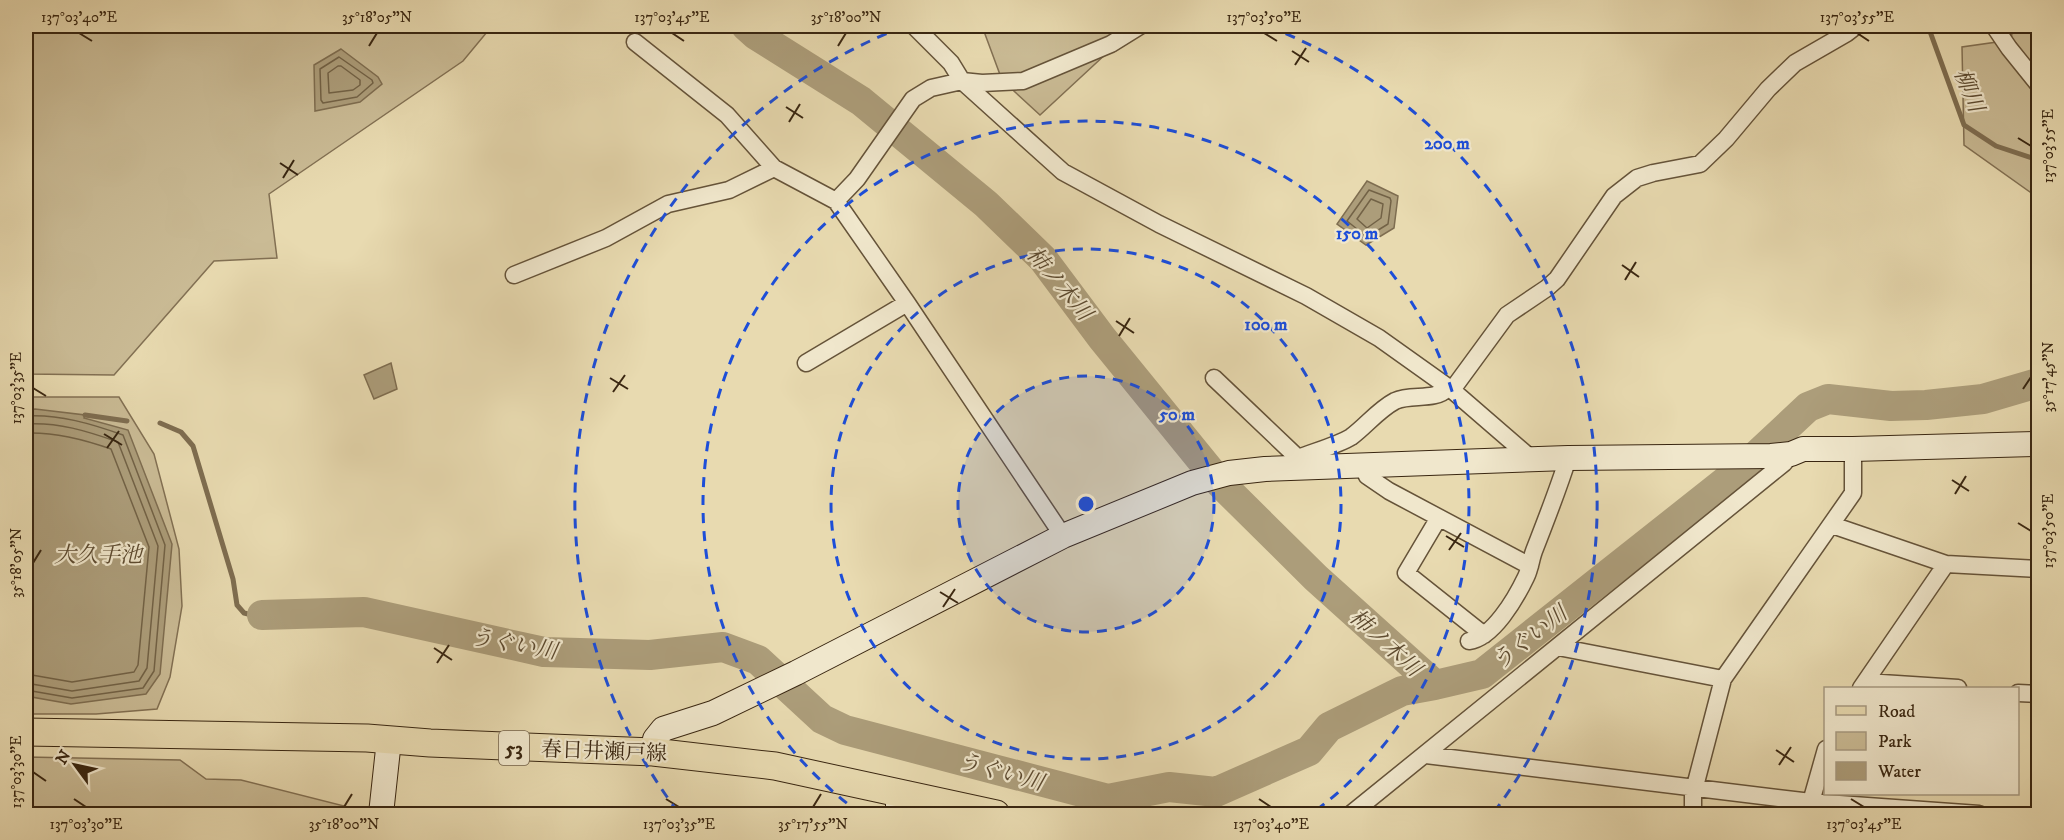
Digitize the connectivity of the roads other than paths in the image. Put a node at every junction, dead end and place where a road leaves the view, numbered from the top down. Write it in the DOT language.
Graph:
graph roads {
  1 [pos="914,26"];
  2 [pos="1140,26"];
  3 [pos="1994,26"];
  4 [pos="1848,28"];
  5 [pos="635,42"];
  6 [pos="962,81"];
  7 [pos="2038,84"];
  8 [pos="774,168"];
  9 [pos="836,201"];
  10 [pos="514,275"];
  11 [pos="907,303"];
  12 [pos="806,363"];
  13 [pos="1214,378"];
  14 [pos="1450,389"];
  15 [pos="2038,444"];
  16 [pos="1853,449"];
  17 [pos="1772,455"];
  18 [pos="1568,458"];
  19 [pos="1533,460"];
  20 [pos="1298,463"];
  21 [pos="1363,466"];
  22 [pos="1438,519"];
  23 [pos="1832,525"];
  24 [pos="1063,536"];
  25 [pos="1946,564"];
  26 [pos="1530,566"];
  27 [pos="2038,569"];
  28 [pos="1558,647"];
  29 [pos="1723,679"];
  30 [pos="1863,685"];
  31 [pos="1926,687"];
  32 [pos="2019,693"];
  33 [pos="2038,694"];
  34 [pos="26,732"];
  35 [pos="389,740"];
  36 [pos="653,752"];
  37 [pos="1426,755"];
  38 [pos="1824,756"];
  39 [pos="1695,788"];
  40 [pos="1811,802"];
  41 [pos="898,803"];
  42 [pos="381,814"];
  43 [pos="996,814"];
  44 [pos="1351,814"];
  45 [pos="1693,814"];
  46 [pos="1979,814"];
  1 -- 6 [label="street"];
  2 -- 6 [label="street"];
  3 -- 7 [label="street"];
  4 -- 14 [label="street"];
  5 -- 8 [label="street"];
  6 -- 9 [label="street"];
  6 -- 14 [label="street"];
  8 -- 9 [label="street"];
  8 -- 10 [label="street"];
  9 -- 11 [label="street"];
  11 -- 12 [label="street"];
  11 -- 24 [label="street"];
  13 -- 20 [label="street"];
  14 -- 19 [label="street"];
  14 -- 20 [label="street"];
  15 -- 16 [label="street"];
  16 -- 17 [label="street"];
  16 -- 23 [label="street"];
  17 -- 18 [label="street"];
  17 -- 28 [label="street"];
  18 -- 19 [label="street"];
  18 -- 26 [label="street"];
  19 -- 21 [label="street"];
  20 -- 21 [label="street"];
  20 -- 24 [label="street"];
  21 -- 22 [label="street"];
  22 -- 26 [label="street"];
  22 -- 26 [label="street"];
  23 -- 25 [label="street"];
  23 -- 29 [label="street"];
  24 -- 36 [label="street"];
  25 -- 27 [label="street"];
  25 -- 30 [label="street"];
  28 -- 29 [label="street"];
  28 -- 37 [label="street"];
  29 -- 39 [label="street"];
  30 -- 31 [label="street"];
  32 -- 33 [label="street"];
  34 -- 35 [label="main road, 春日井瀬戸線 / 53"];
  35 -- 36 [label="main road, 春日井瀬戸線 / 53"];
  35 -- 42 [label="street"];
  36 -- 41 [label="main road, 春日井瀬戸線 / 53"];
  37 -- 39 [label="street"];
  37 -- 44 [label="street"];
  38 -- 40 [label="street"];
  39 -- 40 [label="street"];
  39 -- 45 [label="street"];
  40 -- 46 [label="street"];
  41 -- 43 [label="main road, 春日井瀬戸線 / 53"];
}
